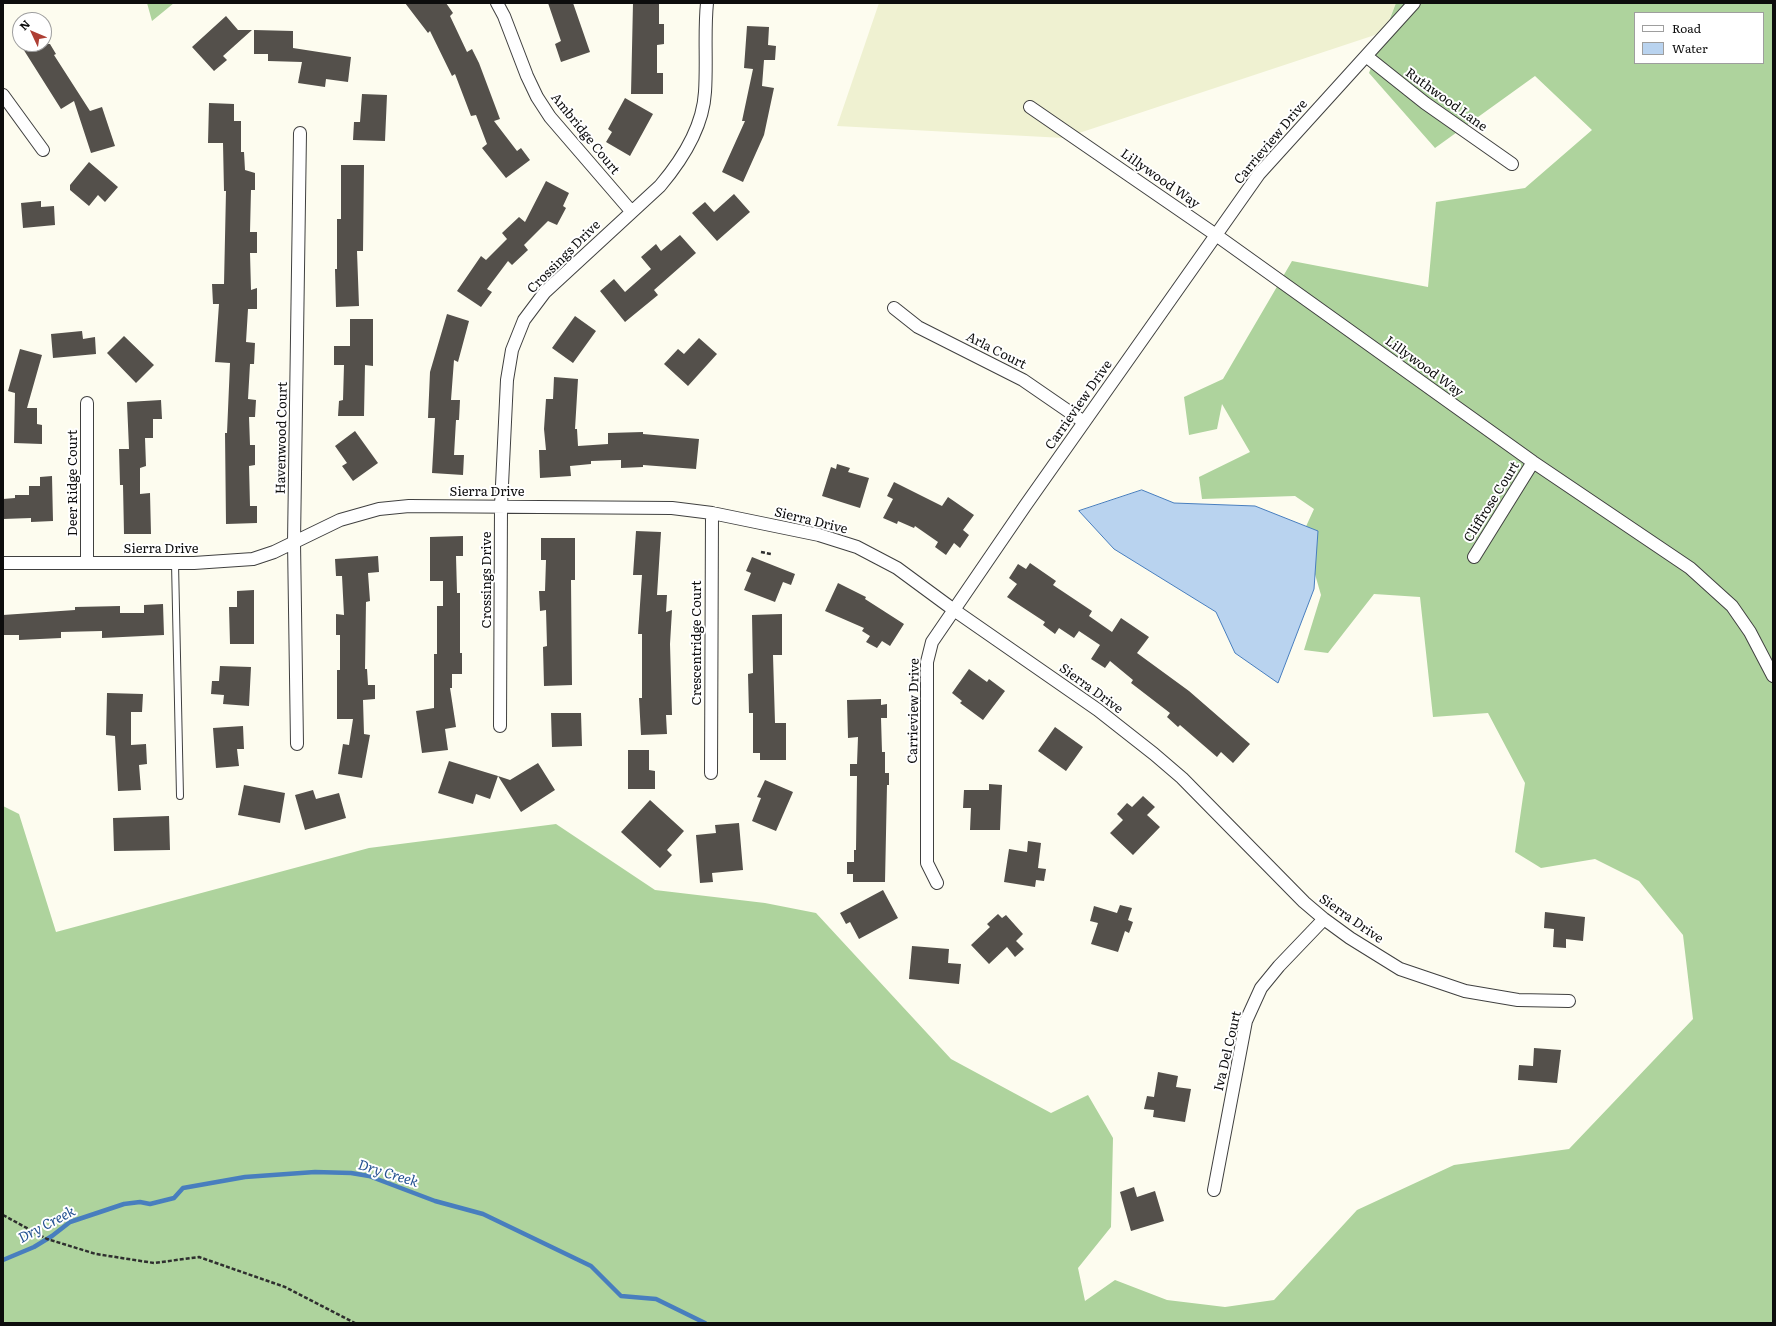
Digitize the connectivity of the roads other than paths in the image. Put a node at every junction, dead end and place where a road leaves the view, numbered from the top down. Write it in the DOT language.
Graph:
graph roads {
  1 [pos="497,3"];
  2 [pos="707,3"];
  3 [pos="1414,3"];
  4 [pos="1366,56"];
  5 [pos="3,95"];
  6 [pos="1030,107"];
  7 [pos="300,133"];
  8 [pos="43,150"];
  9 [pos="1512,164"];
  10 [pos="631,211"];
  11 [pos="1216,235"];
  12 [pos="894,308"];
  13 [pos="87,403"];
  14 [pos="1084,422"];
  15 [pos="1533,462"];
  16 [pos="502,506"];
  17 [pos="712,513"];
  18 [pos="294,542"];
  19 [pos="1474,556"];
  20 [pos="3,563"];
  21 [pos="87,563"];
  22 [pos="175,563"];
  23 [pos="954,610"];
  24 [pos="1773,676"];
  25 [pos="500,726"];
  26 [pos="297,744"];
  27 [pos="710,773"];
  28 [pos="180,796"];
  29 [pos="937,883"];
  30 [pos="1324,919"];
  31 [pos="1569,1001"];
  32 [pos="1214,1190"];
  1 -- 10 [label="street, Ambridge Court"];
  2 -- 10 [label="street, Crossings Drive"];
  3 -- 4 [label="street, Carrieview Drive"];
  4 -- 9 [label="street, Ruthwood Lane"];
  4 -- 11 [label="street, Carrieview Drive"];
  5 -- 8 [label="street"];
  6 -- 11 [label="street, Lillywood Way"];
  7 -- 18 [label="street, Havenwood Court"];
  10 -- 16 [label="street, Crossings Drive"];
  11 -- 14 [label="street, Carrieview Drive"];
  11 -- 15 [label="street, Lillywood Way"];
  12 -- 14 [label="street, Arla Court"];
  13 -- 21 [label="street, Deer Ridge Court"];
  14 -- 23 [label="street, Carrieview Drive"];
  15 -- 19 [label="street, Cliffrose Court"];
  15 -- 24 [label="street, Lillywood Way"];
  16 -- 17 [label="street, Sierra Drive"];
  16 -- 18 [label="street, Sierra Drive"];
  16 -- 25 [label="street, Crossings Drive"];
  17 -- 23 [label="street, Sierra Drive"];
  17 -- 27 [label="street, Crescentridge Court"];
  18 -- 22 [label="street, Sierra Drive"];
  18 -- 26 [label="street, Havenwood Court"];
  20 -- 21 [label="street, Sierra Drive"];
  21 -- 22 [label="street, Sierra Drive"];
  22 -- 28 [label="lane"];
  23 -- 29 [label="street, Carrieview Drive"];
  23 -- 30 [label="street, Sierra Drive"];
  30 -- 31 [label="street, Sierra Drive"];
  30 -- 32 [label="street, Iva Del Court"];
}
